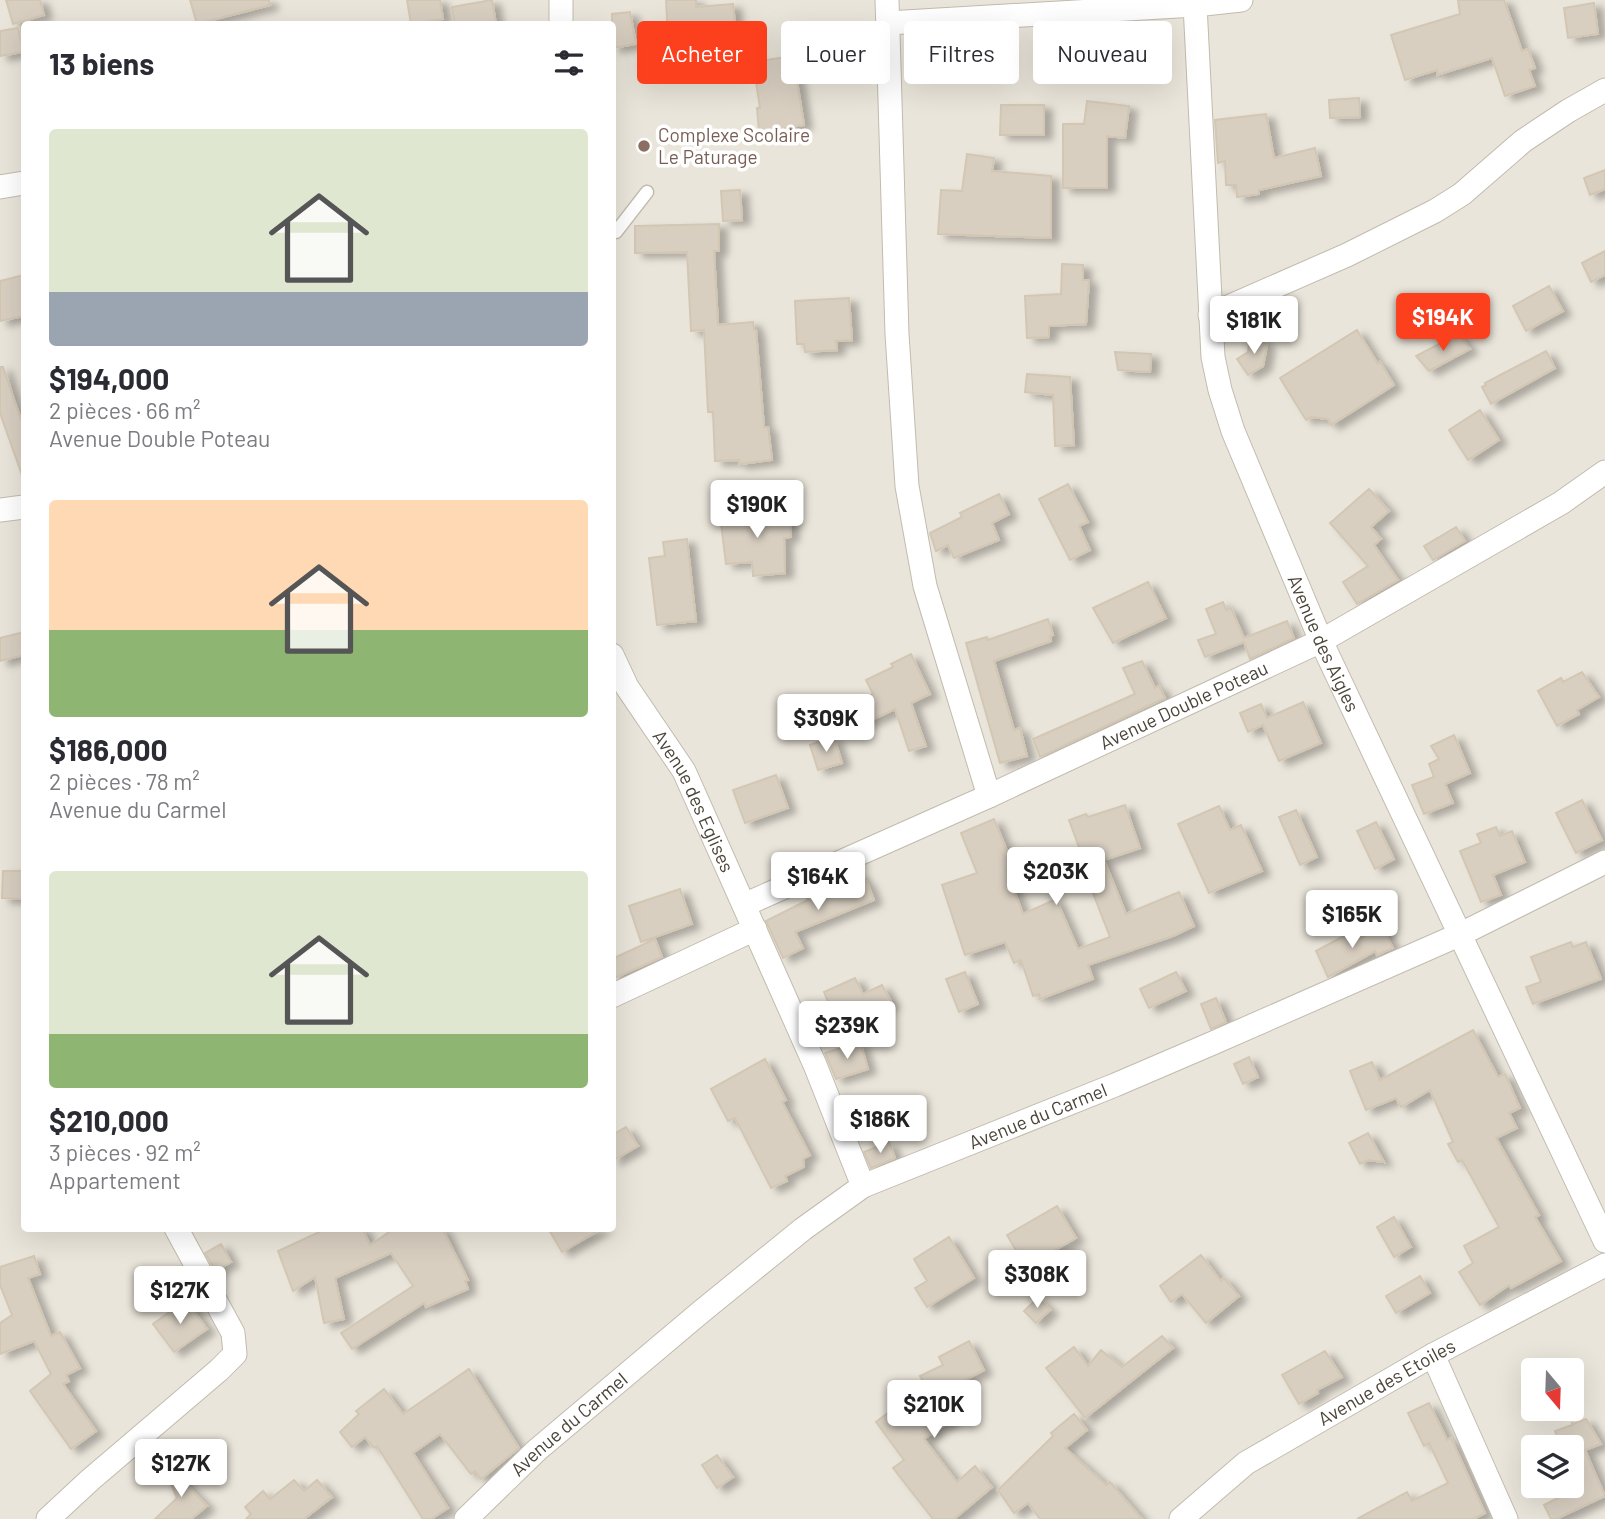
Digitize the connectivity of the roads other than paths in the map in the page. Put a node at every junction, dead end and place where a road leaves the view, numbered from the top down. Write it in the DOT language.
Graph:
graph roads {
  1 [pos="561,0"];
  2 [pos="887,0"];
  3 [pos="1241,0"];
  4 [pos="1195,5"];
  5 [pos="561,21"];
  6 [pos="888,21"];
  7 [pos="890,23"];
  8 [pos="890,84"];
  9 [pos="1605,90"];
  10 [pos="21,184"];
  11 [pos="0,187"];
  12 [pos="647,192"];
  13 [pos="616,232"];
  14 [pos="1210,315"];
  15 [pos="1605,472"];
  16 [pos="21,507"];
  17 [pos="0,510"];
  18 [pos="1321,640"];
  19 [pos="616,664"];
  20 [pos="989,796"];
  21 [pos="1605,862"];
  22 [pos="744,905"];
  23 [pos="755,929"];
  24 [pos="1461,934"];
  25 [pos="616,994"];
  26 [pos="863,1186"];
  27 [pos="178,1232"];
  28 [pos="1605,1241"];
  29 [pos="1605,1265"];
  30 [pos="1433,1355"];
  31 [pos="48,1519"];
  32 [pos="466,1519"];
  33 [pos="1181,1519"];
  34 [pos="1506,1519"];
  1 -- 5 [label="street"];
  2 -- 6 [label="street"];
  3 -- 4 [label="street"];
  4 -- 7 [label="street"];
  4 -- 14 [label="street, Avenue des Aigles"];
  8 -- 20 [label="street"];
  9 -- 14 [label="street"];
  10 -- 11 [label="street"];
  12 -- 13 [label="lane"];
  14 -- 18 [label="street, Avenue des Aigles"];
  15 -- 18 [label="street, Avenue Double Poteau"];
  16 -- 17 [label="street"];
  18 -- 20 [label="street, Avenue Double Poteau"];
  18 -- 24 [label="street, Avenue des Aigles"];
  19 -- 22 [label="street, Avenue des Eglises"];
  20 -- 22 [label="street, Avenue Double Poteau"];
  21 -- 24 [label="street, Avenue du Carmel"];
  22 -- 23 [label="street, Avenue des Eglises"];
  23 -- 25 [label="street"];
  23 -- 26 [label="street, Avenue des Eglises"];
  24 -- 26 [label="street, Avenue du Carmel"];
  24 -- 28 [label="street, Avenue des Aigles"];
  26 -- 32 [label="street, Avenue du Carmel"];
  27 -- 31 [label="street"];
  29 -- 30 [label="street, Avenue des Etoiles"];
  30 -- 33 [label="street, Avenue des Etoiles"];
  30 -- 34 [label="street"];
}
